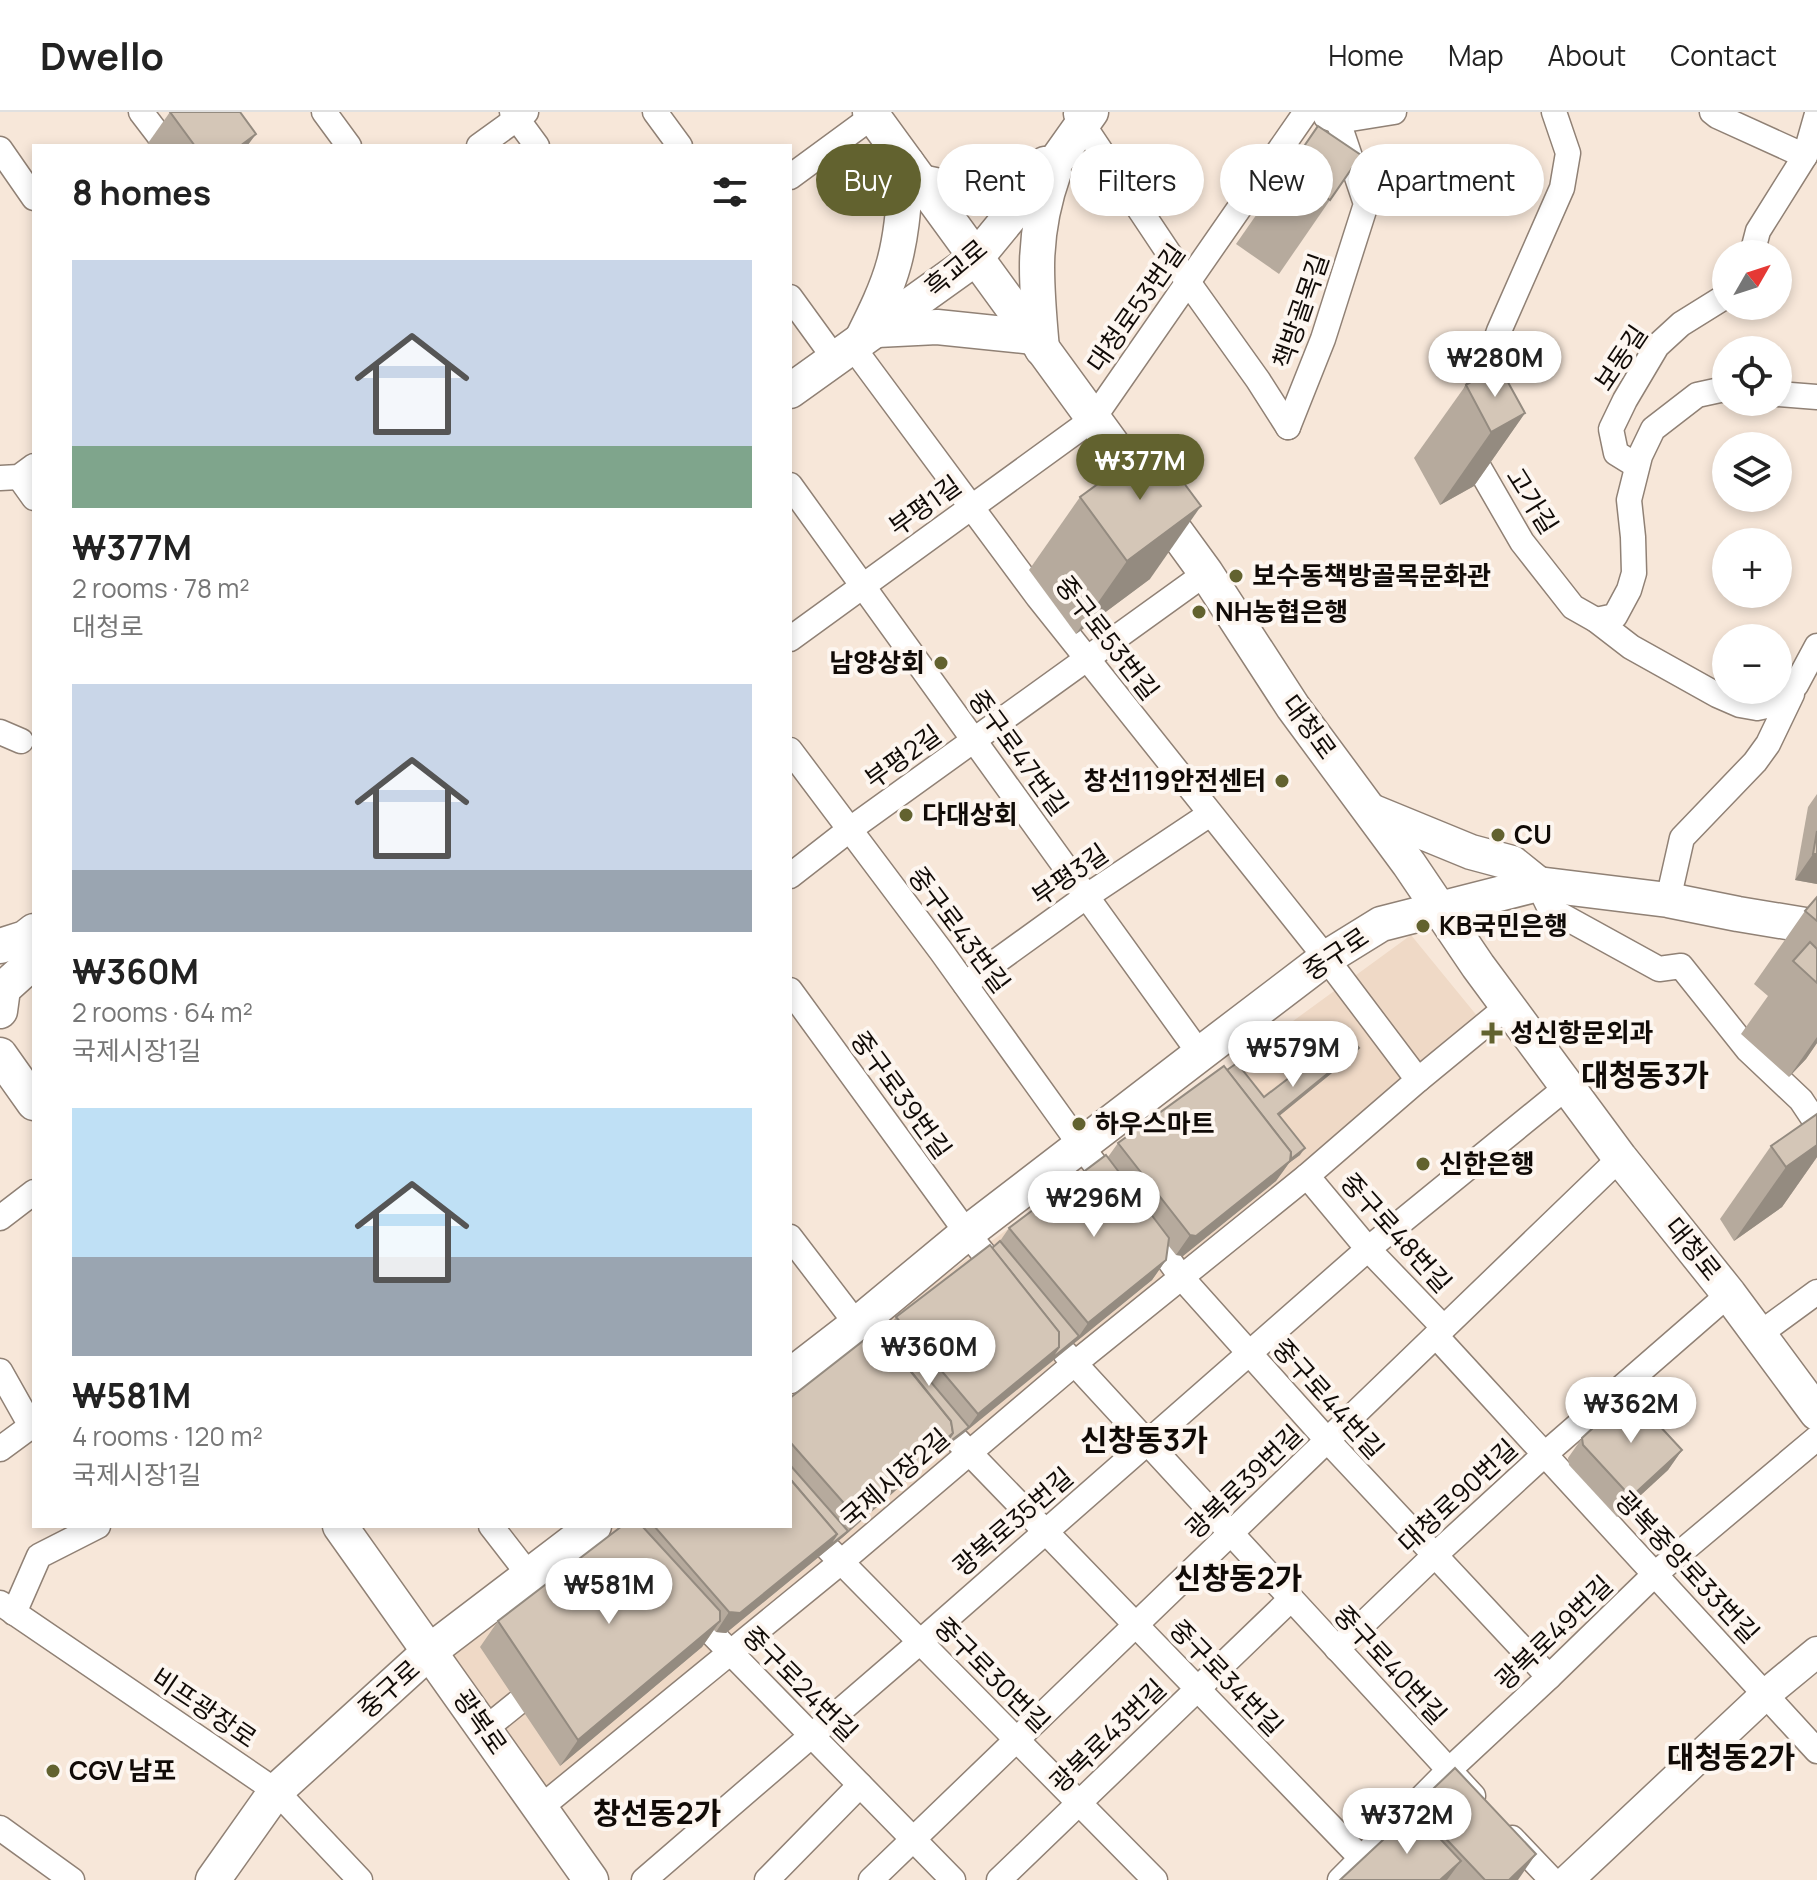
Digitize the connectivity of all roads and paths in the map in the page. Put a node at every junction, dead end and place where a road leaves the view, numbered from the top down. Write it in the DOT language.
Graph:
graph roads {
  1 [pos="141,112"];
  2 [pos="324,112"];
  3 [pos="655,112"];
  4 [pos="1306,112"];
  5 [pos="1314,112"];
  6 [pos="1394,112"];
  7 [pos="1554,112"];
  8 [pos="1712,112"];
  9 [pos="518,114"];
  10 [pos="872,114"];
  11 [pos="1817,114"];
  12 [pos="1083,116"];
  13 [pos="1338,121"];
  14 [pos="165,144"];
  15 [pos="348,144"];
  16 [pos="481,144"];
  17 [pos="536,144"];
  18 [pos="679,144"];
  19 [pos="894,144"];
  20 [pos="0,149"];
  21 [pos="1805,156"];
  22 [pos="1059,157"];
  23 [pos="921,174"];
  24 [pos="792,175"];
  25 [pos="921,182"];
  26 [pos="32,195"];
  27 [pos="903,216"];
  28 [pos="1756,240"];
  29 [pos="976,258"];
  30 [pos="1188,282"];
  31 [pos="792,298"];
  32 [pos="1712,305"];
  33 [pos="1038,343"];
  34 [pos="856,344"];
  35 [pos="792,390"];
  36 [pos="1712,392"];
  37 [pos="1792,395"];
  38 [pos="1817,397"];
  39 [pos="1093,419"];
  40 [pos="1637,466"];
  41 [pos="18,474"];
  42 [pos="792,488"];
  43 [pos="32,495"];
  44 [pos="971,506"];
  45 [pos="1206,573"];
  46 [pos="863,586"];
  47 [pos="1596,620"];
  48 [pos="792,638"];
  49 [pos="1817,646"];
  50 [pos="1087,659"];
  51 [pos="1796,685"];
  52 [pos="975,740"];
  53 [pos="792,753"];
  54 [pos="1371,811"];
  55 [pos="1210,814"];
  56 [pos="849,830"];
  57 [pos="792,874"];
  58 [pos="1538,884"];
  59 [pos="1087,896"];
  60 [pos="1668,900"];
  61 [pos="1439,908"];
  62 [pos="32,920"];
  63 [pos="0,926"];
  64 [pos="1817,927"];
  65 [pos="32,933"];
  66 [pos="0,946"];
  67 [pos="1326,958"];
  68 [pos="32,963"];
  69 [pos="965,984"];
  70 [pos="792,993"];
  71 [pos="1508,1006"];
  72 [pos="0,1011"];
  73 [pos="1200,1054"];
  74 [pos="0,1055"];
  75 [pos="1418,1080"];
  76 [pos="1568,1086"];
  77 [pos="32,1100"];
  78 [pos="1817,1124"];
  79 [pos="1081,1146"];
  80 [pos="1620,1158"];
  81 [pos="1307,1176"];
  82 [pos="32,1194"];
  83 [pos="0,1218"];
  84 [pos="967,1233"];
  85 [pos="792,1240"];
  86 [pos="1368,1249"];
  87 [pos="1182,1278"];
  88 [pos="1014,1291"];
  89 [pos="1817,1292"];
  90 [pos="1729,1294"];
  91 [pos="1440,1332"];
  92 [pos="1758,1335"];
  93 [pos="866,1336"];
  94 [pos="1054,1339"];
  95 [pos="1249,1353"];
  96 [pos="1074,1364"];
  97 [pos="0,1371"];
  98 [pos="792,1375"];
  99 [pos="1817,1413"];
  100 [pos="940,1421"];
  101 [pos="32,1423"];
  102 [pos="32,1426"];
  103 [pos="1817,1438"];
  104 [pos="1328,1441"];
  105 [pos="1146,1443"];
  106 [pos="0,1449"];
  107 [pos="968,1453"];
  108 [pos="1545,1454"];
  109 [pos="792,1512"];
  110 [pos="94,1528"];
  111 [pos="341,1528"];
  112 [pos="493,1528"];
  113 [pos="605,1529"];
  114 [pos="1044,1531"];
  115 [pos="1231,1534"];
  116 [pos="1435,1555"];
  117 [pos="841,1562"];
  118 [pos="1655,1574"];
  119 [pos="529,1575"];
  120 [pos="676,1597"];
  121 [pos="1291,1599"];
  122 [pos="7,1608"];
  123 [pos="1136,1625"];
  124 [pos="920,1642"];
  125 [pos="1337,1649"];
  126 [pos="430,1651"];
  127 [pos="729,1652"];
  128 [pos="1817,1652"];
  129 [pos="557,1672"];
  130 [pos="1549,1677"];
  131 [pos="1198,1689"];
  132 [pos="1766,1694"];
  133 [pos="485,1729"];
  134 [pos="811,1735"];
  135 [pos="1017,1740"];
  136 [pos="1817,1751"];
  137 [pos="1449,1770"];
  138 [pos="860,1785"];
  139 [pos="276,1791"];
  140 [pos="1079,1803"];
  141 [pos="540,1808"];
  142 [pos="0,1828"];
  143 [pos="913,1840"];
  144 [pos="1362,1859"];
  145 [pos="72,1880"];
  146 [pos="213,1880"];
  147 [pos="360,1880"];
  148 [pos="591,1880"];
  149 [pos="644,1880"];
  150 [pos="767,1880"];
  151 [pos="871,1880"];
  152 [pos="953,1880"];
  153 [pos="999,1880"];
  154 [pos="1155,1880"];
  155 [pos="1340,1880"];
  156 [pos="1552,1880"];
  157 [pos="1568,1880"];
  1 -- 14 [label="street"];
  2 -- 15 [label="street"];
  3 -- 18 [label="street"];
  4 -- 30 [label="street, 대청로53번길"];
  5 -- 13 [label="street"];
  6 -- 13 [label="street"];
  7 -- 47 [label="street, 고가길"];
  8 -- 21 [label="street"];
  9 -- 16 [label="street"];
  9 -- 17 [label="street"];
  10 -- 19 [label="main road, 대청로"];
  10 -- 24 [label="street"];
  11 -- 21 [label="street"];
  12 -- 22 [label="main road, 흑교로"];
  12 -- 30 [label="street"];
  13 -- 30 [label="street, 책방골목길"];
  20 -- 26 [label="street"];
  21 -- 28 [label="street"];
  22 -- 23 [label="main road"];
  22 -- 29 [label="main road, 흑교로"];
  22 -- 33 [label="main road"];
  25 -- 29 [label="main road, 대청로"];
  27 -- 34 [label="main road"];
  29 -- 33 [label="main road, 대청로"];
  29 -- 34 [label="main road, 흑교로"];
  30 -- 39 [label="street, 대청로53번길"];
  31 -- 34 [label="street, 중구로53번길"];
  32 -- 40 [label="street, 보동길"];
  33 -- 34 [label="main road"];
  33 -- 39 [label="main road, 대청로"];
  34 -- 35 [label="main road, 흑교로"];
  34 -- 44 [label="street, 중구로53번길"];
  36 -- 40 [label="street"];
  37 -- 38 [label="street"];
  39 -- 44 [label="street, 부평1길"];
  39 -- 45 [label="main road, 대청로"];
  40 -- 47 [label="street"];
  41 -- 43 [label="street"];
  42 -- 46 [label="street, 중구로47번길"];
  44 -- 46 [label="street, 부평1길"];
  44 -- 50 [label="street, 중구로53번길"];
  45 -- 50 [label="street, 부평2길"];
  45 -- 54 [label="main road, 대청로"];
  46 -- 48 [label="street, 부평1길"];
  46 -- 52 [label="street, 중구로47번길"];
  47 -- 51 [label="street, 고가길"];
  49 -- 51 [label="street"];
  50 -- 52 [label="street, 부평2길"];
  50 -- 55 [label="street, 중구로53번길"];
  51 -- 60 [label="street"];
  52 -- 56 [label="street, 부평2길"];
  52 -- 59 [label="street, 중구로47번길"];
  53 -- 56 [label="street, 중구로43번길"];
  54 -- 58 [label="main road"];
  54 -- 61 [label="main road, 대청로"];
  55 -- 59 [label="street, 부평3길"];
  55 -- 67 [label="street, 중구로53번길"];
  56 -- 57 [label="street, 부평2길"];
  56 -- 69 [label="street, 중구로43번길"];
  58 -- 60 [label="main road, 중구로"];
  58 -- 61 [label="main road, 중구로"];
  58 -- 78 [label="street"];
  59 -- 69 [label="street, 부평3길"];
  59 -- 73 [label="street, 중구로47번길"];
  60 -- 64 [label="main road, 중구로"];
  61 -- 67 [label="main road, 중구로"];
  61 -- 71 [label="main road, 대청로"];
  62 -- 63 [label="main road"];
  65 -- 66 [label="main road"];
  67 -- 73 [label="main road, 중구로"];
  67 -- 75 [label="street, 중구로53번길"];
  68 -- 72 [label="main road"];
  69 -- 79 [label="street, 중구로43번길"];
  70 -- 84 [label="street, 중구로39번길"];
  71 -- 75 [label="street, 국제시장2길"];
  71 -- 76 [label="main road, 대청로"];
  73 -- 79 [label="main road, 중구로"];
  74 -- 77 [label="main road"];
  75 -- 81 [label="street, 국제시장2길"];
  76 -- 80 [label="main road, 대청로"];
  76 -- 86 [label="street, 광복로35번길"];
  79 -- 84 [label="main road, 중구로"];
  79 -- 87 [label="street, 중구로44번길"];
  80 -- 90 [label="main road, 대청로"];
  80 -- 91 [label="street, 광복로39번길"];
  81 -- 86 [label="street, 중구로48번길"];
  81 -- 87 [label="street, 국제시장2길"];
  82 -- 83 [label="street"];
  84 -- 88 [label="street"];
  84 -- 93 [label="main road, 중구로"];
  85 -- 93 [label="street"];
  86 -- 91 [label="street, 중구로48번길"];
  86 -- 95 [label="street, 광복로35번길"];
  87 -- 95 [label="street, 중구로44번길"];
  87 -- 96 [label="street, 국제시장2길"];
  89 -- 92 [label="street"];
  90 -- 92 [label="main road, 대청로"];
  90 -- 108 [label="street, 대청로90번길"];
  91 -- 104 [label="street, 광복로39번길"];
  91 -- 108 [label="street, 광복중앙로33번길"];
  92 -- 99 [label="main road, 대청로"];
  93 -- 98 [label="main road, 중구로"];
  94 -- 96 [label="street, 중구로40번길"];
  95 -- 104 [label="street, 중구로44번길"];
  95 -- 105 [label="street, 광복로35번길"];
  96 -- 105 [label="street, 중구로40번길"];
  96 -- 107 [label="street, 국제시장2길"];
  97 -- 101 [label="street"];
  100 -- 107 [label="street, 중구로34번길"];
  102 -- 106 [label="street"];
  103 -- 118 [label="street, 광복로49번길"];
  104 -- 115 [label="street, 광복로39번길"];
  104 -- 116 [label="street, 중구로44번길"];
  105 -- 114 [label="street, 광복로35번길"];
  105 -- 115 [label="street, 중구로40번길"];
  107 -- 114 [label="street, 중구로34번길"];
  107 -- 117 [label="street, 국제시장2길"];
  108 -- 116 [label="street, 대청로90번길"];
  108 -- 118 [label="street, 광복중앙로33번길"];
  109 -- 117 [label="street, 중구로30번길"];
  110 -- 122 [label="street"];
  111 -- 126 [label="main road, 광복로"];
  112 -- 119 [label="street"];
  113 -- 119 [label="main road, 중구로"];
  114 -- 123 [label="street, 중구로34번길"];
  114 -- 124 [label="street, 광복로35번길"];
  115 -- 121 [label="street, 중구로40번길"];
  115 -- 123 [label="street, 광복로39번길"];
  116 -- 125 [label="street, 대청로90번길"];
  116 -- 130 [label="street, 중구로44번길"];
  117 -- 124 [label="street, 중구로30번길"];
  117 -- 127 [label="street, 국제시장2길"];
  118 -- 130 [label="street, 광복로49번길"];
  118 -- 132 [label="street, 광복중앙로33번길"];
  119 -- 126 [label="main road, 중구로"];
  120 -- 127 [label="street, 중구로24번길"];
  121 -- 125 [label="street, 중구로40번길"];
  121 -- 131 [label="street, 광복로43번길"];
  122 -- 139 [label="street, 비프광장로"];
  123 -- 131 [label="street, 중구로34번길"];
  123 -- 135 [label="street, 광복로39번길"];
  124 -- 134 [label="street, 광복로35번길"];
  124 -- 135 [label="street, 중구로30번길"];
  125 -- 137 [label="street, 중구로40번길"];
  126 -- 133 [label="main road, 광복로"];
  126 -- 139 [label="main road, 중구로"];
  127 -- 134 [label="street, 중구로24번길"];
  127 -- 141 [label="street, 국제시장2길"];
  128 -- 132 [label="street"];
  129 -- 133 [label="street"];
  130 -- 137 [label="street, 광복로49번길"];
  131 -- 140 [label="street, 광복로43번길"];
  131 -- 144 [label="street, 중구로34번길"];
  132 -- 136 [label="street, 광복중앙로33번길"];
  132 -- 157 [label="street"];
  133 -- 141 [label="main road, 광복로"];
  134 -- 138 [label="street, 중구로24번길"];
  134 -- 149 [label="street, 광복로35번길"];
  135 -- 140 [label="street, 중구로30번길"];
  135 -- 143 [label="street, 광복로39번길"];
  137 -- 144 [label="street, 광복로49번길"];
  137 -- 156 [label="street, 중구로40번길"];
  138 -- 143 [label="street, 중구로24번길"];
  138 -- 150 [label="street"];
  139 -- 146 [label="main road, 중구로"];
  139 -- 147 [label="street, 비프광장로"];
  140 -- 153 [label="street, 광복로43번길"];
  140 -- 154 [label="street, 중구로30번길"];
  141 -- 148 [label="main road, 광복로"];
  142 -- 145 [label="street"];
  143 -- 151 [label="street, 광복로39번길"];
  143 -- 152 [label="street, 중구로24번길"];
  144 -- 155 [label="street, 광복로49번길"];
}
